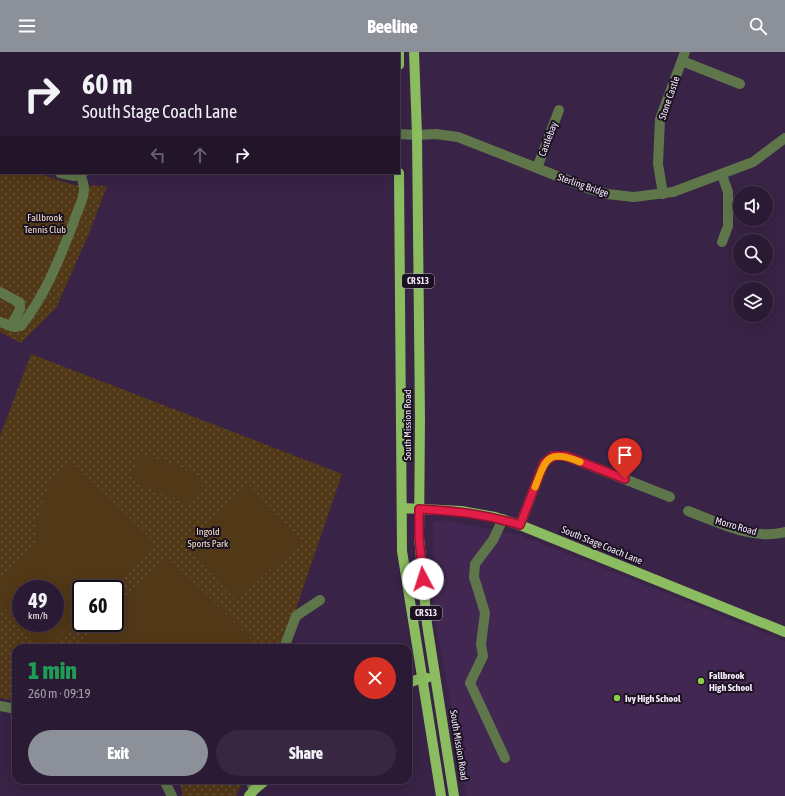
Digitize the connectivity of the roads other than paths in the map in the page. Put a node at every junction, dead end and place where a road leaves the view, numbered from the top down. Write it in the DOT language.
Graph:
graph roads {
  1 [pos="414,52"];
  2 [pos="683,56"];
  3 [pos="740,84"];
  4 [pos="559,110"];
  5 [pos="400,134"];
  6 [pos="417,135"];
  7 [pos="785,138"];
  8 [pos="537,168"];
  9 [pos="65,174"];
  10 [pos="79,174"];
  11 [pos="81,174"];
  12 [pos="399,174"];
  13 [pos="722,175"];
  14 [pos="663,194"];
  15 [pos="722,242"];
  16 [pos="0,292"];
  17 [pos="0,322"];
  18 [pos="11,326"];
  19 [pos="670,497"];
  20 [pos="402,508"];
  21 [pos="419,509"];
  22 [pos="688,511"];
  23 [pos="503,519"];
  24 [pos="520,525"];
  25 [pos="785,532"];
  26 [pos="320,600"];
  27 [pos="785,632"];
  28 [pos="286,644"];
  29 [pos="422,678"];
  30 [pos="436,678"];
  31 [pos="412,682"];
  32 [pos="0,706"];
  33 [pos="12,708"];
  34 [pos="505,758"];
  35 [pos="166,784"];
  36 [pos="172,796"];
  37 [pos="441,796"];
  38 [pos="454,796"];
  1 -- 6 [label="main road, South Mission Road / CR S13"];
  2 -- 3 [label="street"];
  2 -- 14 [label="street, Stone Castle"];
  4 -- 8 [label="street, Castlebay"];
  5 -- 6 [label="street, Sterling Bridge"];
  6 -- 8 [label="street, Sterling Bridge"];
  6 -- 21 [label="main road, South Mission Road / CR S13"];
  7 -- 13 [label="street, Sterling Bridge"];
  8 -- 14 [label="street, Sterling Bridge"];
  9 -- 10 [label="street"];
  11 -- 18 [label="street"];
  12 -- 20 [label="main road, South Mission Road / CR S13"];
  13 -- 14 [label="street, Sterling Bridge"];
  13 -- 15 [label="street"];
  16 -- 18 [label="street"];
  17 -- 18 [label="street"];
  19 -- 24 [label="street"];
  20 -- 21 [label="main road, South Stage Coach Lane"];
  20 -- 29 [label="main road, South Mission Road / CR S13"];
  21 -- 23 [label="main road, South Stage Coach Lane"];
  21 -- 30 [label="main road, South Mission Road / CR S13"];
  22 -- 25 [label="street, Morro Road"];
  23 -- 24 [label="main road, South Stage Coach Lane"];
  23 -- 34 [label="street"];
  24 -- 27 [label="main road, South Stage Coach Lane"];
  26 -- 28 [label="street"];
  29 -- 30 [label="main road"];
  29 -- 31 [label="main road"];
  29 -- 37 [label="main road, South Mission Road / CR S13"];
  30 -- 38 [label="main road, South Mission Road / CR S13"];
  32 -- 33 [label="street"];
  35 -- 36 [label="street"];
}
